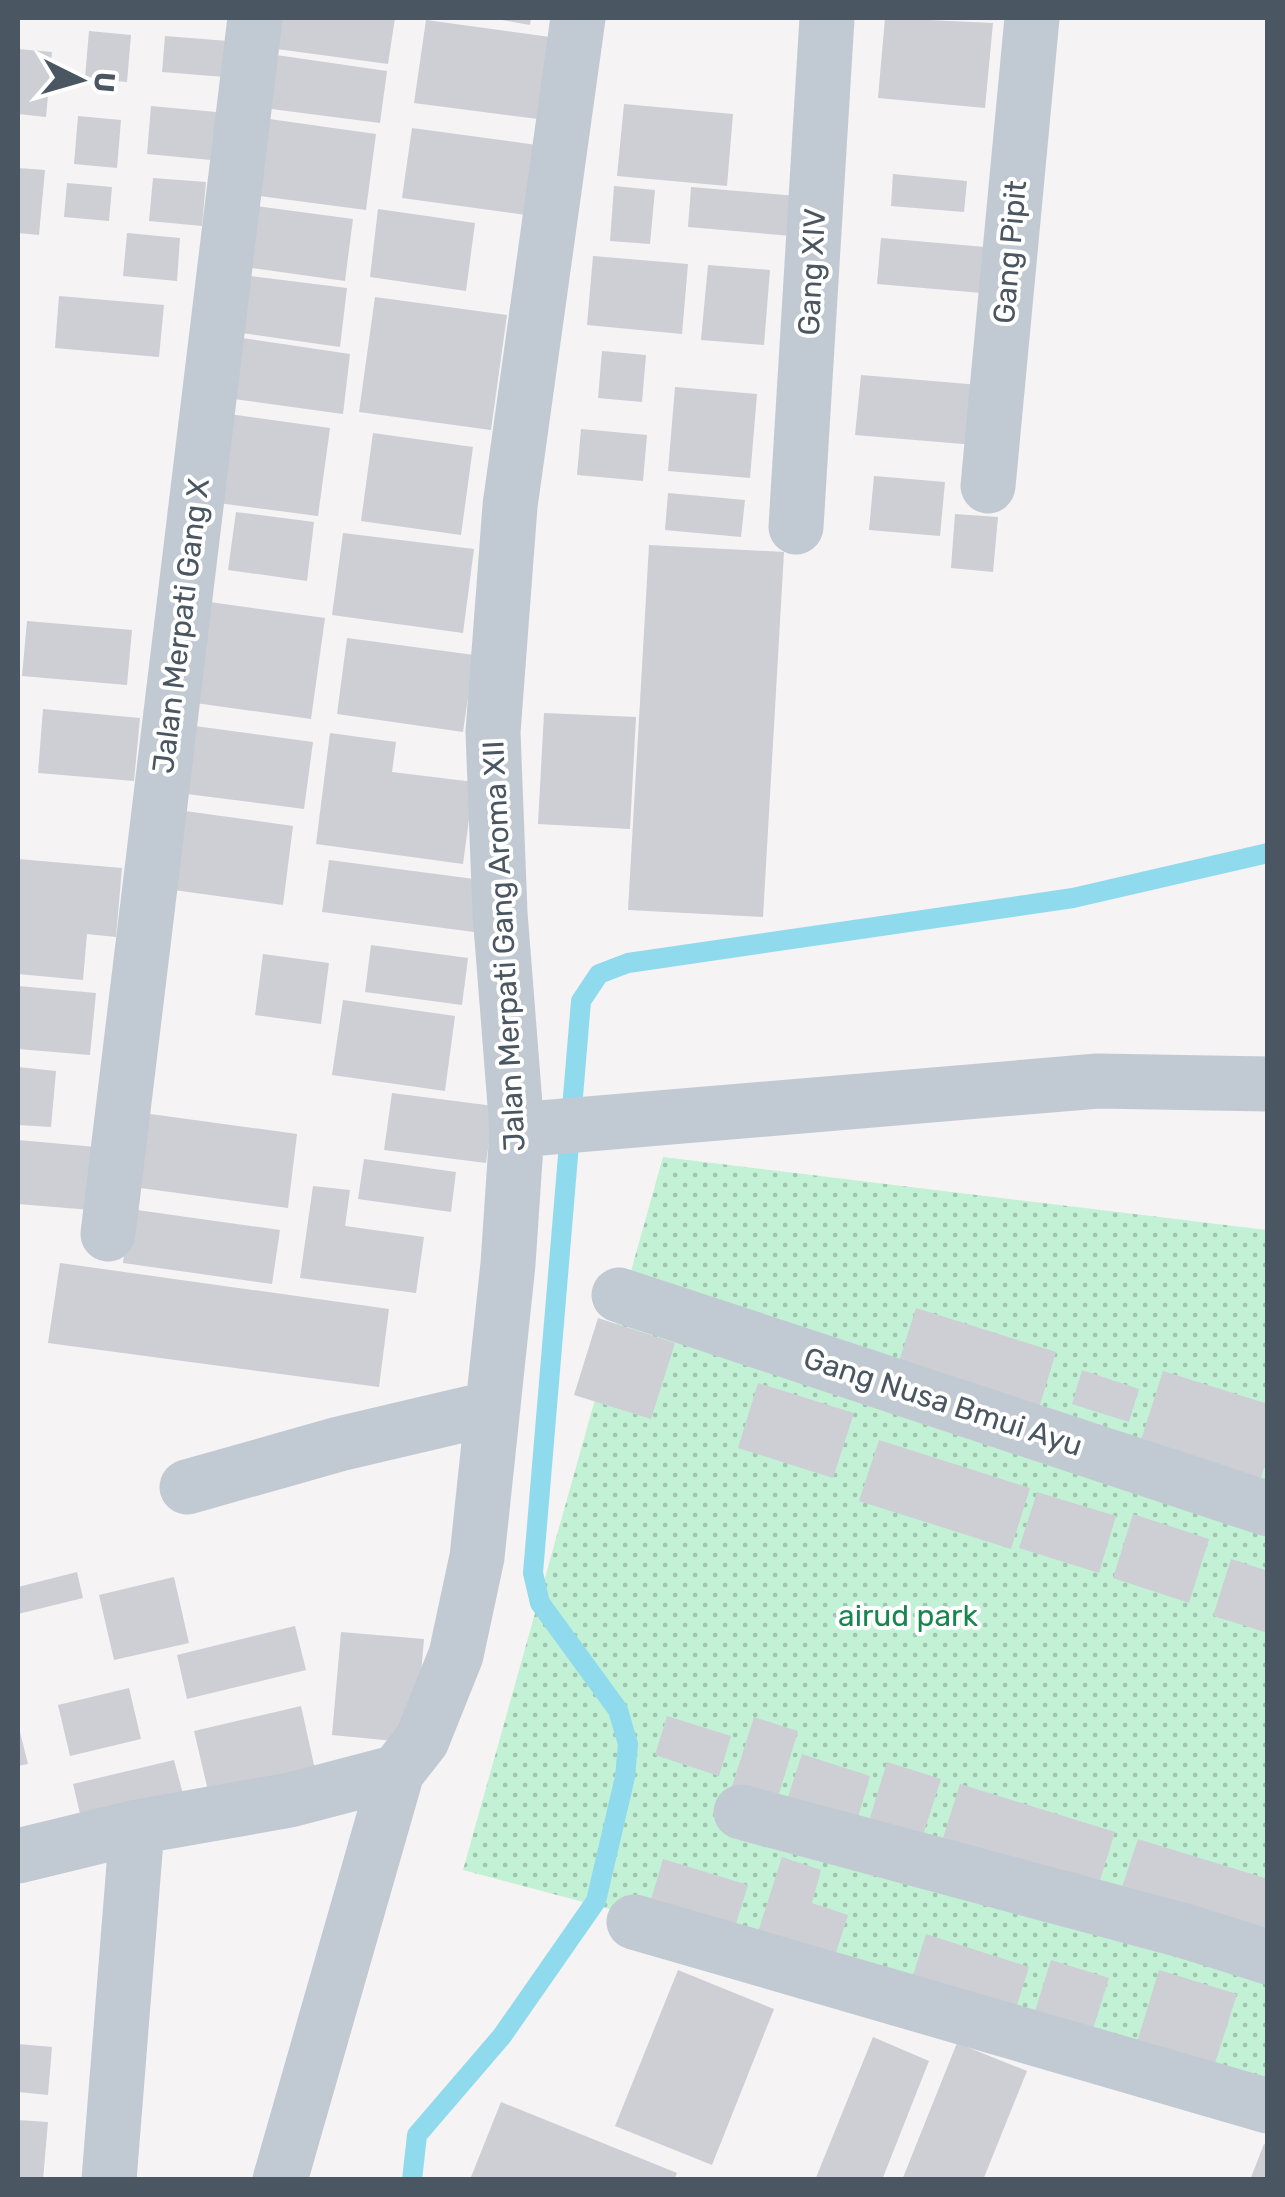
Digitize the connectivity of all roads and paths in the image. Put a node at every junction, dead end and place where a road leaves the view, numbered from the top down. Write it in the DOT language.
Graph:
graph roads {
  1 [pos="255,18"];
  2 [pos="578,18"];
  3 [pos="827,18"];
  4 [pos="1032,18"];
  5 [pos="988,486"];
  6 [pos="796,527"];
  7 [pos="1268,1084"];
  8 [pos="518,1130"];
  9 [pos="108,1234"];
  10 [pos="619,1295"];
  11 [pos="492,1408"];
  12 [pos="187,1486"];
  13 [pos="1268,1508"];
  14 [pos="397,1772"];
  15 [pos="742,1812"];
  16 [pos="138,1827"];
  17 [pos="18,1856"];
  18 [pos="634,1922"];
  19 [pos="1268,1957"];
  20 [pos="1268,2106"];
  21 [pos="109,2180"];
  22 [pos="280,2180"];
  1 -- 9 [label="street, Jalan Merpati Gang X"];
  2 -- 8 [label="street, Jalan Merpati Gang Aroma XII"];
  3 -- 6 [label="street, Gang XIV"];
  4 -- 5 [label="street, Gang Pipit"];
  7 -- 8 [label="street"];
  8 -- 11 [label="street, Jalan Merpati Gang Aroma XII"];
  10 -- 13 [label="street, Gang Nusa Bmui Ayu"];
  11 -- 12 [label="street"];
  11 -- 14 [label="street, Jalan Merpati Gang Aroma XII"];
  14 -- 16 [label="street"];
  14 -- 22 [label="street, Jalan Merpati Gang Aroma XII"];
  15 -- 19 [label="street"];
  16 -- 17 [label="street"];
  16 -- 21 [label="street"];
  18 -- 20 [label="street"];
}
